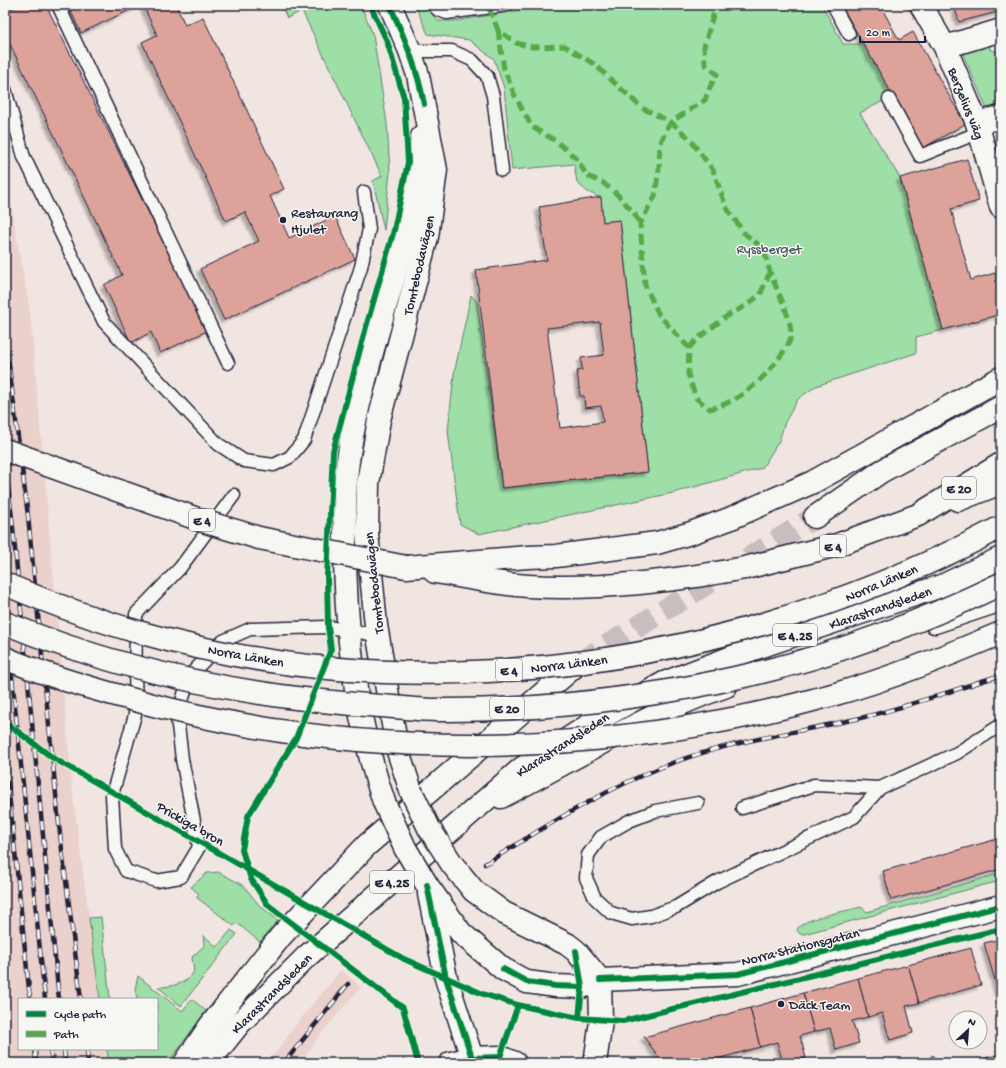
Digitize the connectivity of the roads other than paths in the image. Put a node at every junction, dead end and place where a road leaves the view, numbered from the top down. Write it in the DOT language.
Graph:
graph roads {
  1 [pos="58,5"];
  2 [pos="390,5"];
  3 [pos="433,5"];
  4 [pos="506,5"];
  5 [pos="833,5"];
  6 [pos="921,5"];
  7 [pos="1001,30"];
  8 [pos="849,34"];
  9 [pos="944,47"];
  10 [pos="410,51"];
  11 [pos="5,89"];
  12 [pos="889,99"];
  13 [pos="424,104"];
  14 [pos="1001,117"];
  15 [pos="979,128"];
  16 [pos="502,170"];
  17 [pos="364,192"];
  18 [pos="1001,207"];
  19 [pos="228,363"];
  20 [pos="1001,378"];
  21 [pos="1001,407"];
  22 [pos="1001,423"];
  23 [pos="5,450"];
  24 [pos="1001,464"];
  25 [pos="1001,482"];
  26 [pos="234,496"];
  27 [pos="918,515"];
  28 [pos="1001,527"];
  29 [pos="1001,558"];
  30 [pos="406,567"];
  31 [pos="5,584"];
  32 [pos="1001,584"];
  33 [pos="1001,600"];
  34 [pos="5,623"];
  35 [pos="348,625"];
  36 [pos="377,630"];
  37 [pos="1001,633"];
  38 [pos="5,658"];
  39 [pos="576,665"];
  40 [pos="1001,726"];
  41 [pos="880,788"];
  42 [pos="698,803"];
  43 [pos="742,808"];
  44 [pos="474,810"];
  45 [pos="427,885"];
  46 [pos="1001,906"];
  47 [pos="503,969"];
  48 [pos="600,980"];
  49 [pos="472,1058"];
  50 [pos="508,1060"];
  51 [pos="185,1063"];
  52 [pos="208,1063"];
  53 [pos="451,1063"];
  54 [pos="595,1063"];
  1 -- 19 [label="lane"];
  2 -- 10 [label="main road, Tomtebodavägen"];
  3 -- 4 [label="lane"];
  5 -- 8 [label="lane"];
  6 -- 9 [label="main road, Berzelius väg"];
  7 -- 9 [label="main road"];
  9 -- 15 [label="main road, Berzelius väg"];
  10 -- 13 [label="main road, Tomtebodavägen"];
  10 -- 16 [label="lane"];
  11 -- 17 [label="lane"];
  12 -- 15 [label="lane"];
  13 -- 35 [label="main road, Tomtebodavägen"];
  13 -- 36 [label="main road, Tomtebodavägen"];
  14 -- 15 [label="main road"];
  15 -- 18 [label="main road, Berzelius väg"];
  20 -- 30 [label="main road"];
  21 -- 22 [label="main road"];
  23 -- 30 [label="main road, E 4, bridge"];
  24 -- 27 [label="main road, E 20"];
  25 -- 27 [label="main road, E 4"];
  26 -- 35 [label="lane"];
  27 -- 30 [label="main road, E 4, bridge"];
  28 -- 31 [label="main road, Norra Länken / E 4, bridge"];
  29 -- 44 [label="main road, Klarastrandsleden / E 4.25"];
  32 -- 34 [label="main road, E 20, bridge"];
  33 -- 44 [label="main road"];
  35 -- 36 [label="lane"];
  35 -- 45 [label="main road, Tomtebodavägen, bridge"];
  36 -- 48 [label="main road, Tomtebodavägen, bridge"];
  37 -- 38 [label="main road, bridge"];
  39 -- 51 [label="main road, Klarastrandsleden / E 4.25"];
  40 -- 41 [label="lane"];
  41 -- 42 [label="lane"];
  41 -- 43 [label="lane"];
  44 -- 52 [label="main road, Klarastrandsleden / E 4.25"];
  45 -- 47 [label="main road, Tomtebodavägen"];
  45 -- 49 [label="main road"];
  46 -- 48 [label="main road, Norra Stationsgatan"];
  47 -- 48 [label="main road, Norra Stationsgatan"];
  48 -- 54 [label="main road"];
  49 -- 50 [label="main road"];
  49 -- 53 [label="main road"];
}
